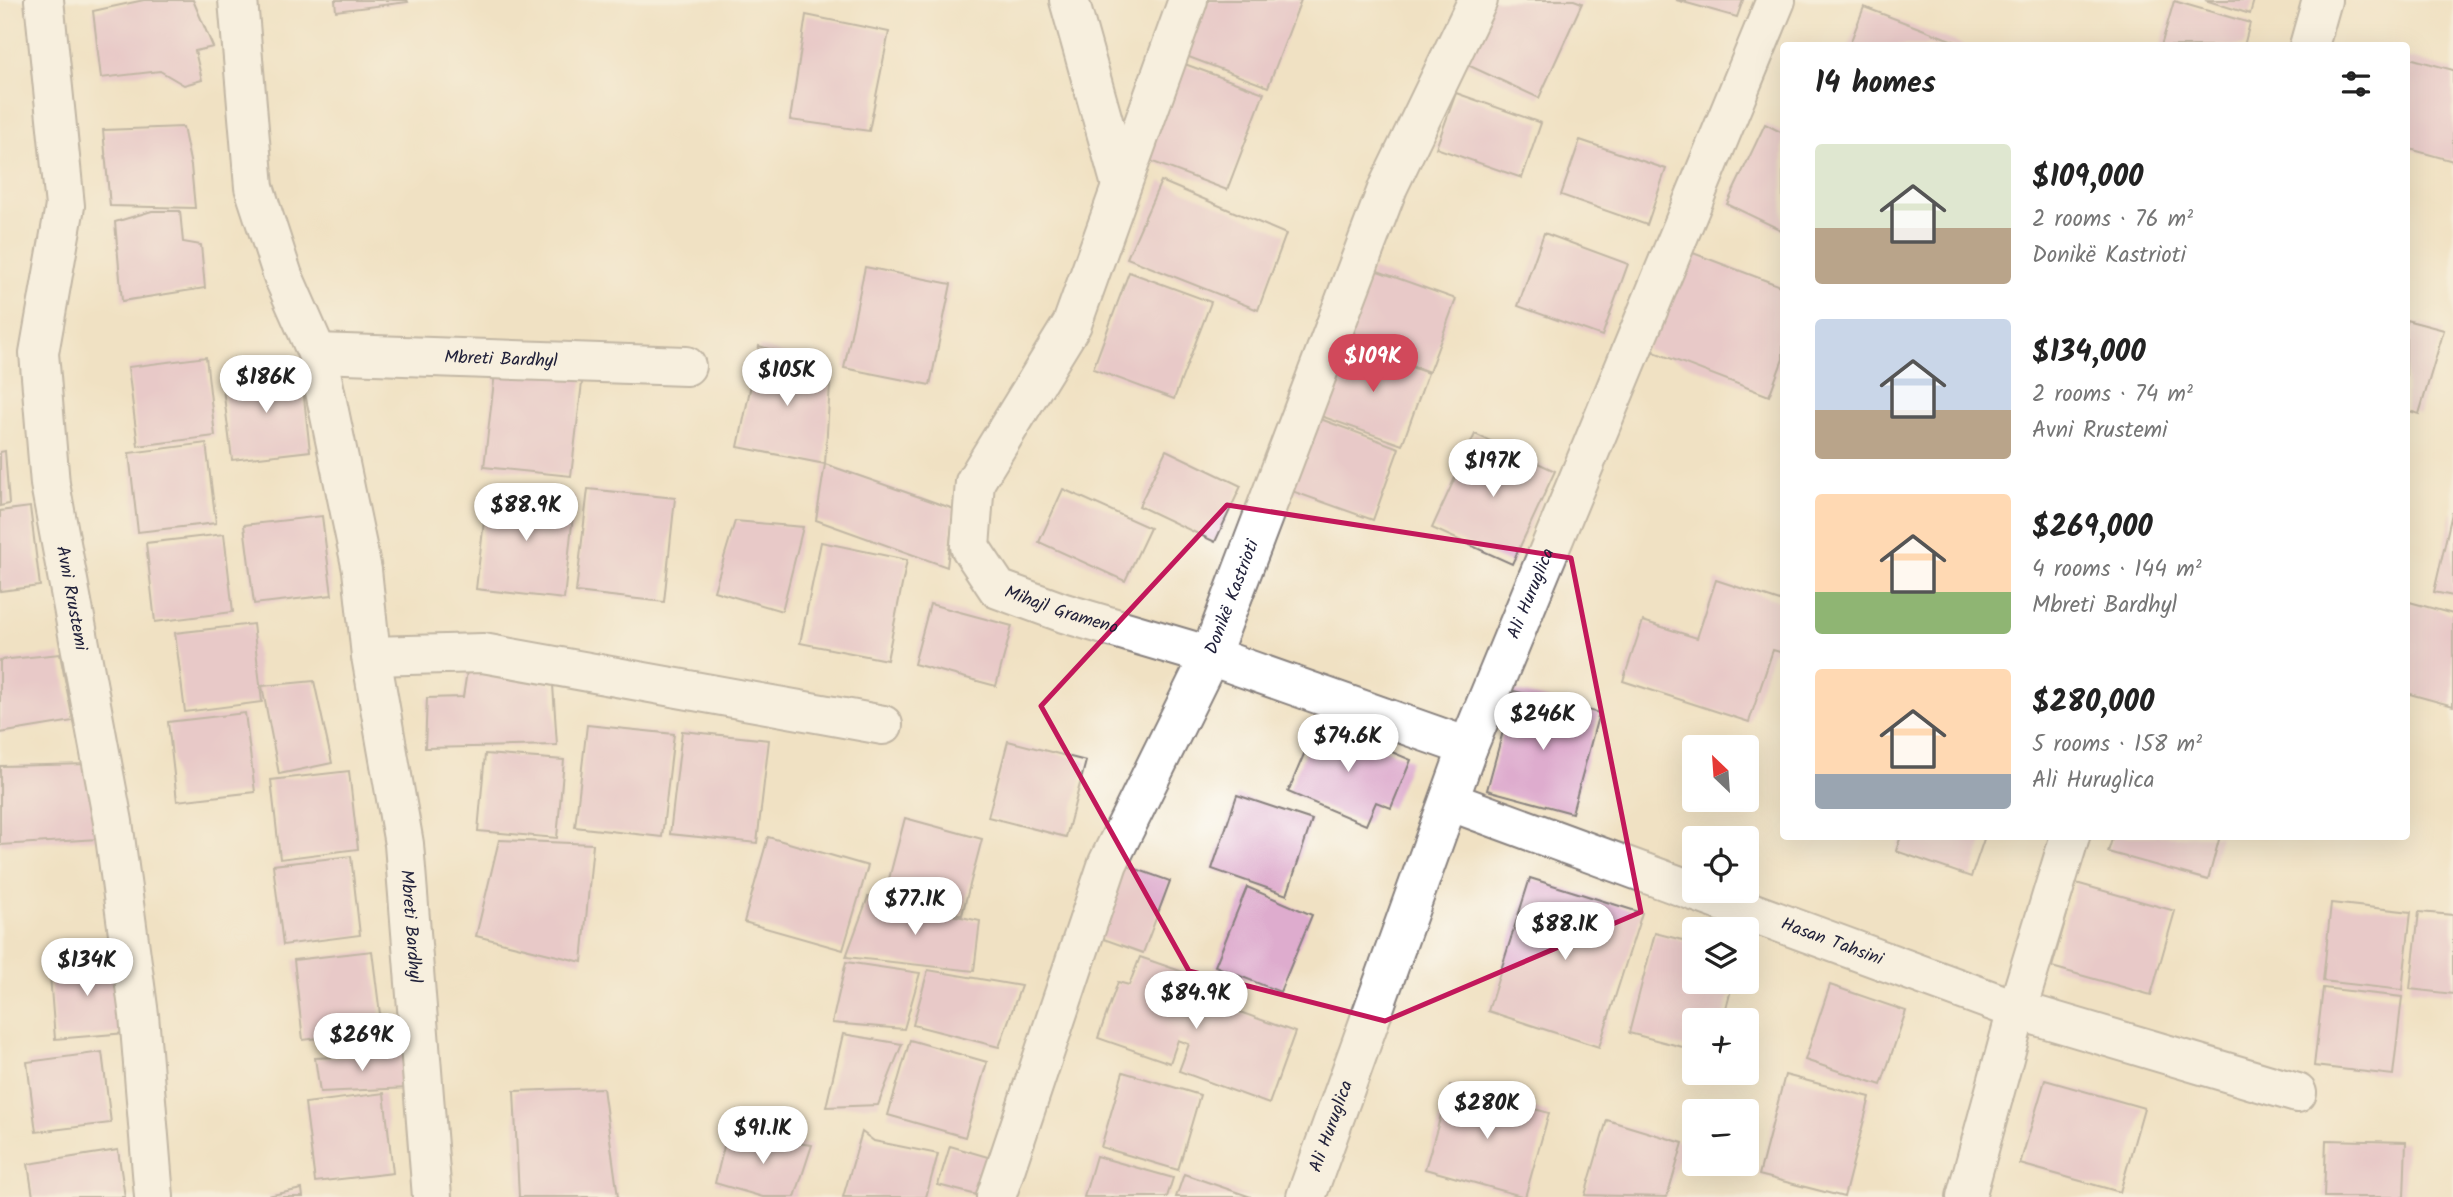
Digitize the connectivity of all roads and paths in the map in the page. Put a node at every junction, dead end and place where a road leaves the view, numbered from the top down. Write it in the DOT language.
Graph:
graph roads {
  1 [pos="44,0"];
  2 [pos="237,0"];
  3 [pos="1069,0"];
  4 [pos="1188,0"];
  5 [pos="1478,0"];
  6 [pos="1776,0"];
  7 [pos="2322,0"];
  8 [pos="2310,42"];
  9 [pos="1121,185"];
  10 [pos="317,353"];
  11 [pos="686,366"];
  12 [pos="372,656"];
  13 [pos="1210,656"];
  14 [pos="883,725"];
  15 [pos="1468,747"];
  16 [pos="1449,801"];
  17 [pos="2069,840"];
  18 [pos="2017,1010"];
  19 [pos="2297,1093"];
  20 [pos="155,1197"];
  21 [pos="432,1197"];
  22 [pos="996,1197"];
  23 [pos="1306,1197"];
  24 [pos="1966,1197"];
  1 -- 20 [label="street, Avni Rrustemi"];
  2 -- 10 [label="street, Mbreti Bardhyl"];
  3 -- 9 [label="street"];
  4 -- 9 [label="street, Mihajl Grameno"];
  5 -- 13 [label="street, Donikë Kastrioti"];
  6 -- 15 [label="street, Ali Huruglica"];
  7 -- 8 [label="street"];
  9 -- 13 [label="street, Mihajl Grameno"];
  10 -- 11 [label="street, Mbreti Bardhyl"];
  10 -- 12 [label="street, Mbreti Bardhyl"];
  12 -- 14 [label="street"];
  12 -- 21 [label="street, Mbreti Bardhyl"];
  13 -- 15 [label="street, Mihajl Grameno"];
  13 -- 22 [label="street, Donikë Kastrioti"];
  15 -- 16 [label="street, Ali Huruglica"];
  16 -- 18 [label="street, Hasan Tahsini"];
  16 -- 23 [label="street, Ali Huruglica"];
  17 -- 18 [label="street"];
  18 -- 19 [label="street, Hasan Tahsini"];
  18 -- 24 [label="street"];
}
